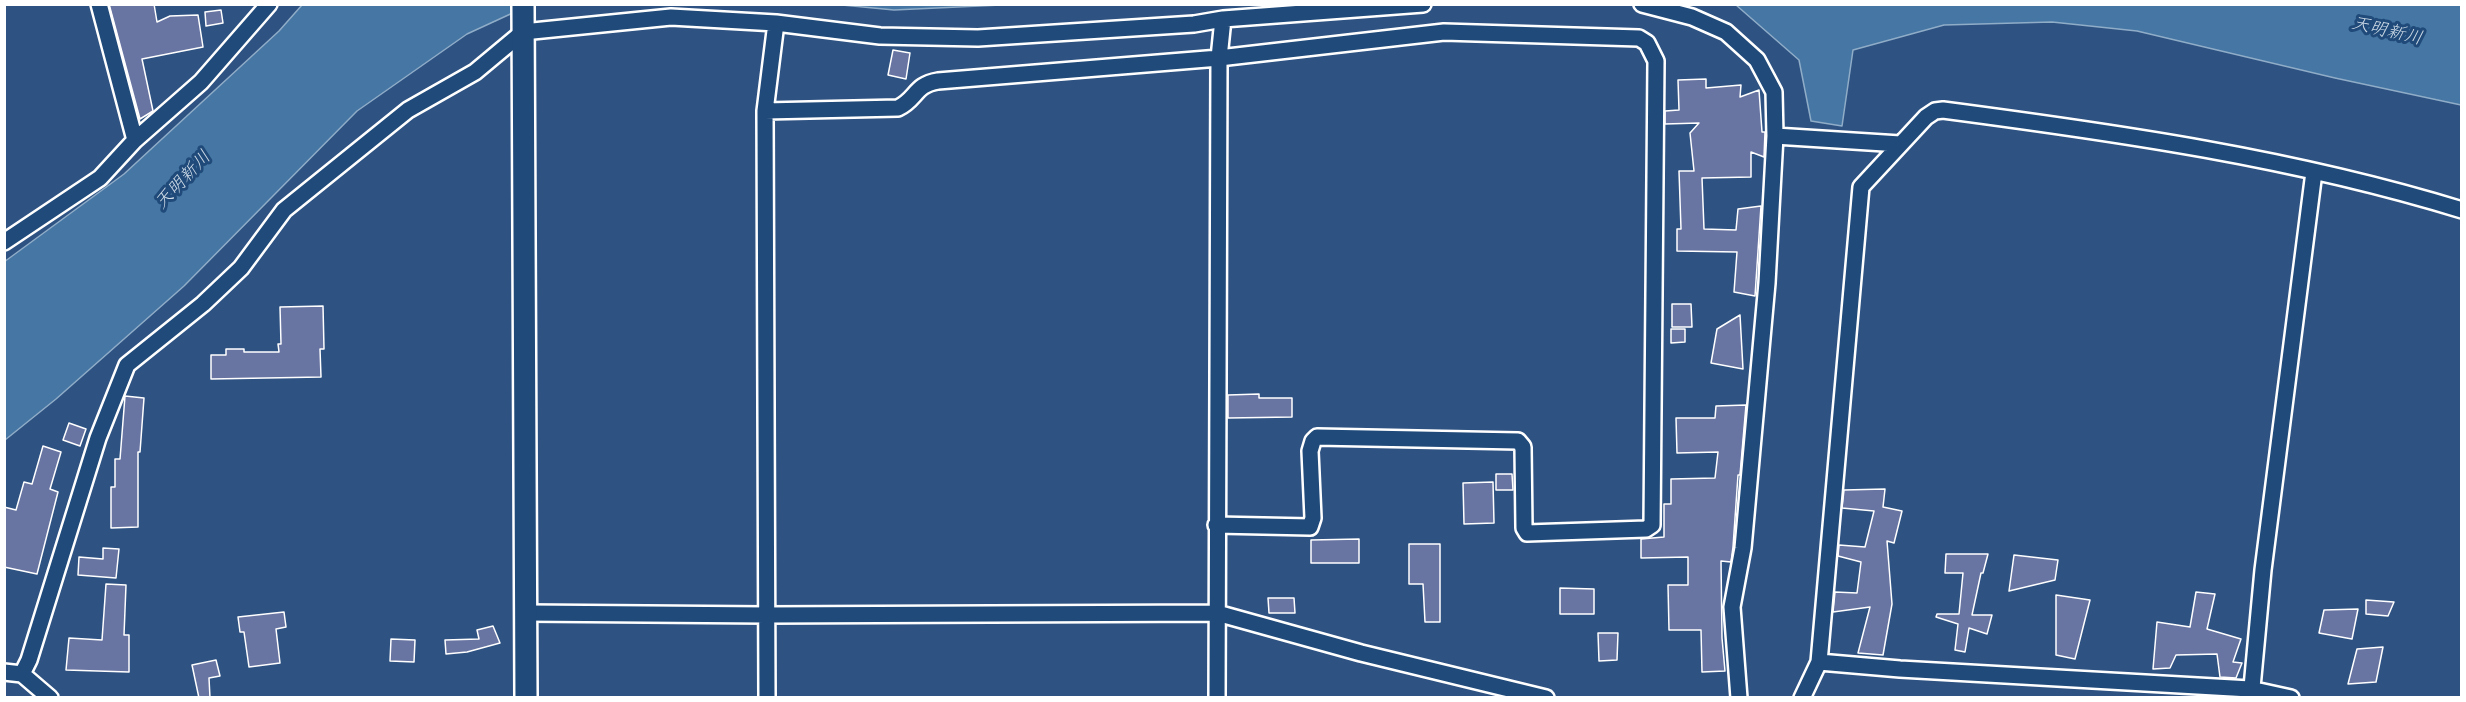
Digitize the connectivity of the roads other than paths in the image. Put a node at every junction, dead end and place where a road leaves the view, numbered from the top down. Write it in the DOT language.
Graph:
graph roads {
  1 [pos="99,4"];
  2 [pos="269,4"];
  3 [pos="523,4"];
  4 [pos="1423,4"];
  5 [pos="1642,4"];
  6 [pos="1223,19"];
  7 [pos="776,24"];
  8 [pos="523,32"];
  9 [pos="1219,58"];
  10 [pos="765,111"];
  11 [pos="1775,136"];
  12 [pos="135,140"];
  13 [pos="1900,144"];
  14 [pos="2314,172"];
  15 [pos="2462,210"];
  16 [pos="4,242"];
  17 [pos="1216,525"];
  18 [pos="1217,612"];
  19 [pos="526,613"];
  20 [pos="766,615"];
  21 [pos="1819,662"];
  22 [pos="4,672"];
  23 [pos="22,674"];
  24 [pos="2251,694"];
  25 [pos="50,698"];
  26 [pos="526,698"];
  27 [pos="766,698"];
  28 [pos="1217,698"];
  29 [pos="1546,698"];
  30 [pos="1739,698"];
  31 [pos="1802,698"];
  32 [pos="2290,698"];
  1 -- 12 [label="street"];
  2 -- 12 [label="street"];
  3 -- 8 [label="street"];
  4 -- 6 [label="street"];
  5 -- 11 [label="street"];
  6 -- 7 [label="street"];
  6 -- 9 [label="street"];
  7 -- 8 [label="street"];
  7 -- 10 [label="street"];
  8 -- 19 [label="street"];
  8 -- 23 [label="street"];
  9 -- 10 [label="street"];
  9 -- 17 [label="street"];
  9 -- 17 [label="street"];
  10 -- 20 [label="street"];
  11 -- 13 [label="street"];
  11 -- 30 [label="street"];
  12 -- 16 [label="street"];
  13 -- 14 [label="street"];
  13 -- 21 [label="street"];
  14 -- 15 [label="street"];
  14 -- 24 [label="street"];
  17 -- 18 [label="street"];
  18 -- 20 [label="street"];
  18 -- 28 [label="street"];
  18 -- 29 [label="street"];
  19 -- 20 [label="street"];
  19 -- 26 [label="street"];
  20 -- 27 [label="street"];
  21 -- 24 [label="street"];
  21 -- 31 [label="street"];
  22 -- 23 [label="street"];
  23 -- 25 [label="street"];
  24 -- 32 [label="street"];
}
